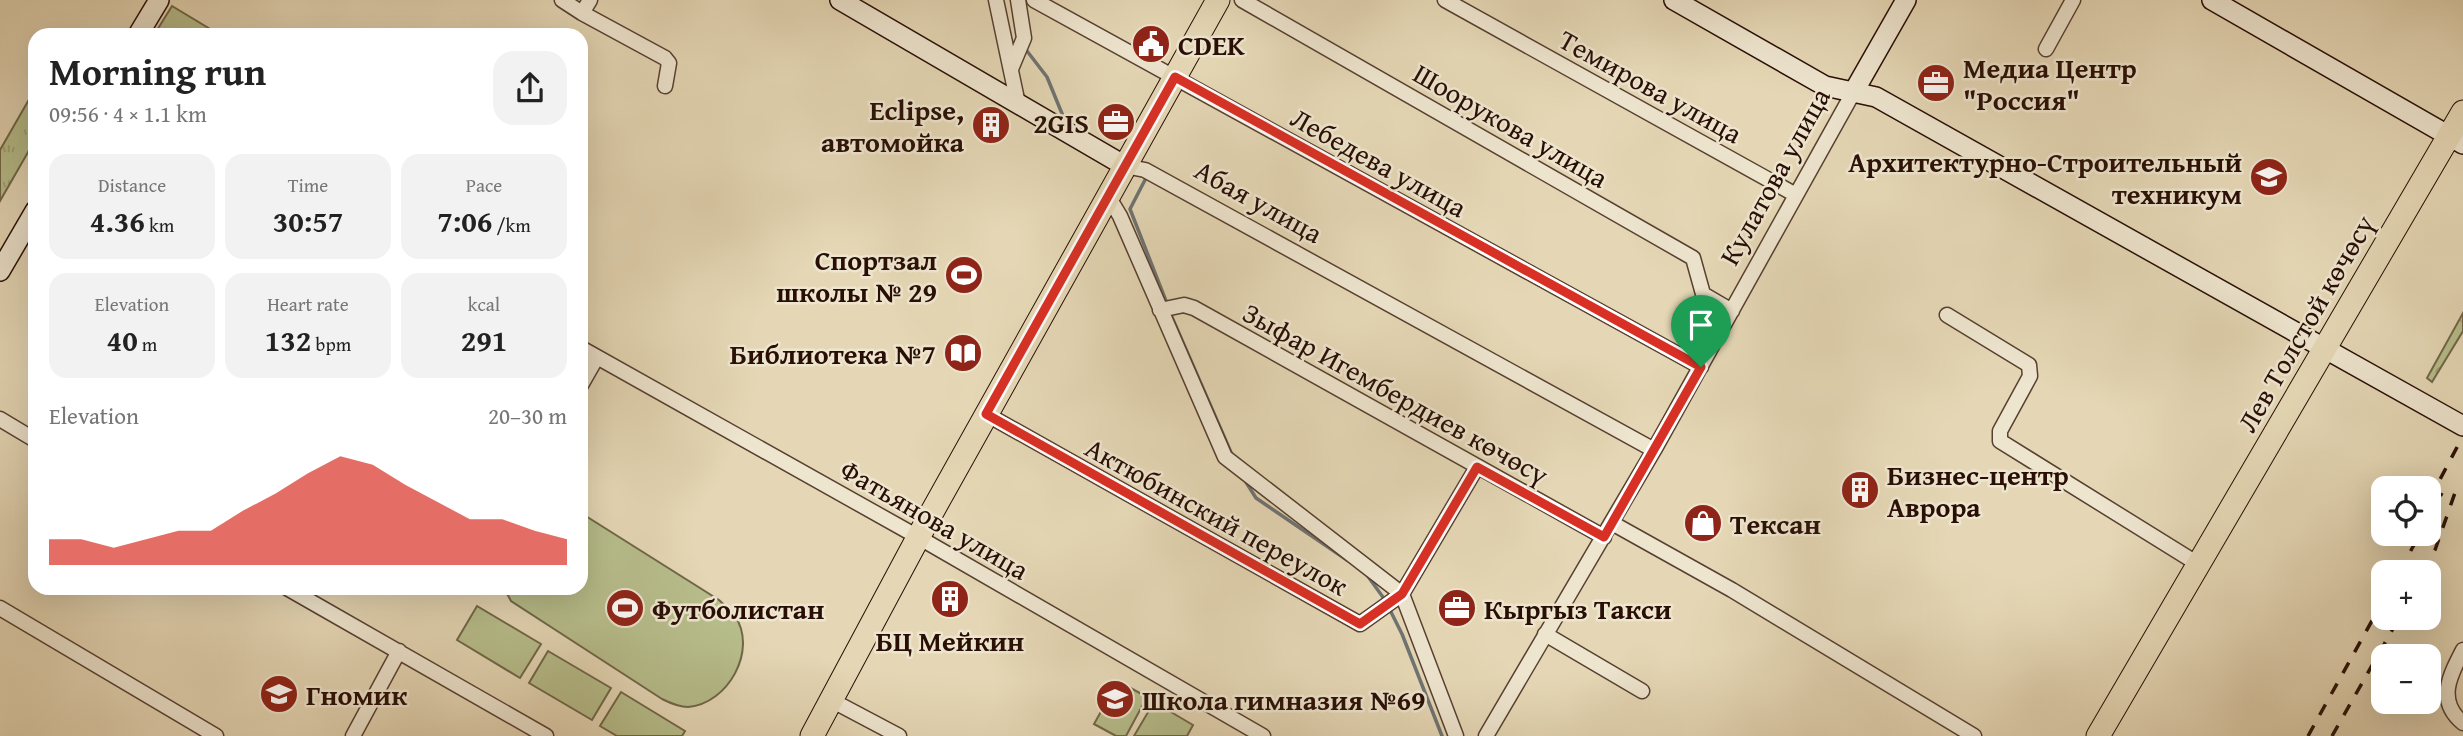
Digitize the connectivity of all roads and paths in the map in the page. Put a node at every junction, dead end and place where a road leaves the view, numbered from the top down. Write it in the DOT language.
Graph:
graph roads {
  1 [pos="159,0"];
  2 [pos="562,0"];
  3 [pos="840,0"];
  4 [pos="996,0"];
  5 [pos="1018,0"];
  6 [pos="1034,0"];
  7 [pos="1218,0"];
  8 [pos="1242,0"];
  9 [pos="1444,0"];
  10 [pos="1674,0"];
  11 [pos="1906,0"];
  12 [pos="2073,0"];
  13 [pos="2213,0"];
  14 [pos="586,7"];
  15 [pos="142,28"];
  16 [pos="2046,49"];
  17 [pos="1011,69"];
  18 [pos="1175,77"];
  19 [pos="665,86"];
  20 [pos="1853,93"];
  21 [pos="1018,104"];
  22 [pos="2463,112"];
  23 [pos="2456,140"];
  24 [pos="1125,166"];
  25 [pos="1796,195"];
  26 [pos="1108,196"];
  27 [pos="28,223"];
  28 [pos="0,271"];
  29 [pos="1160,310"];
  30 [pos="1732,311"];
  31 [pos="1947,314"];
  32 [pos="2324,349"];
  33 [pos="588,352"];
  34 [pos="597,357"];
  35 [pos="1701,367"];
  36 [pos="588,373"];
  37 [pos="986,414"];
  38 [pos="0,419"];
  39 [pos="2463,426"];
  40 [pos="28,436"];
  41 [pos="1654,450"];
  42 [pos="1477,467"];
  43 [pos="1612,523"];
  44 [pos="918,537"];
  45 [pos="1604,537"];
  46 [pos="2198,564"];
  47 [pos="1402,594"];
  48 [pos="299,595"];
  49 [pos="0,608"];
  50 [pos="1545,634"];
  51 [pos="2463,650"];
  52 [pos="399,651"];
  53 [pos="1642,691"];
  54 [pos="831,700"];
  55 [pos="2463,723"];
  56 [pos="216,736"];
  57 [pos="353,736"];
  58 [pos="546,736"];
  59 [pos="812,736"];
  60 [pos="899,736"];
  61 [pos="1263,736"];
  62 [pos="1456,736"];
  63 [pos="1486,736"];
  64 [pos="1974,736"];
  65 [pos="2098,736"];
  1 -- 15 [label="street"];
  2 -- 14 [label="street"];
  3 -- 21 [label="street, Абая улица"];
  4 -- 17 [label="street"];
  5 -- 17 [label="street"];
  6 -- 18 [label="street, Лебедева улица"];
  7 -- 18 [label="main road"];
  8 -- 30 [label="street, Шоорукова улица"];
  9 -- 25 [label="street, Темирова улица"];
  10 -- 20 [label="street"];
  11 -- 20 [label="street, Кулатова улица"];
  12 -- 16 [label="street"];
  13 -- 23 [label="street"];
  14 -- 19 [label="street"];
  17 -- 21 [label="street"];
  18 -- 24 [label="main road"];
  18 -- 35 [label="street, Лебедева улица"];
  20 -- 25 [label="street, Кулатова улица"];
  20 -- 32 [label="street"];
  21 -- 24 [label="street, Абая улица"];
  22 -- 23 [label="main road, Лев Толстой көчөсү"];
  23 -- 32 [label="main road, Лев Толстой көчөсү"];
  24 -- 26 [label="main road"];
  24 -- 41 [label="street, Абая улица"];
  25 -- 30 [label="street, Кулатова улица"];
  26 -- 29 [label="street"];
  26 -- 37 [label="main road"];
  27 -- 28 [label="street"];
  29 -- 42 [label="street, Зыфар Игембердиев көчөсү"];
  29 -- 47 [label="street"];
  30 -- 35 [label="street, Кулатова улица"];
  31 -- 46 [label="street"];
  32 -- 39 [label="street"];
  32 -- 46 [label="main road, Лев Толстой көчөсү"];
  33 -- 34 [label="street, Фатьянова улица"];
  34 -- 36 [label="street"];
  34 -- 44 [label="street, Фатьянова улица"];
  35 -- 41 [label="street, Кулатова улица"];
  37 -- 44 [label="main road"];
  37 -- 47 [label="street, Актюбинский переулок"];
  38 -- 40 [label="street"];
  41 -- 43 [label="street, Кулатова улица"];
  42 -- 45 [label="street, Зыфар Игембердиев көчөсү"];
  42 -- 47 [label="street, Актюбинский переулок"];
  43 -- 45 [label="street, Кулатова улица"];
  43 -- 64 [label="street"];
  44 -- 54 [label="main road"];
  44 -- 61 [label="street, Фатьянова улица"];
  45 -- 50 [label="street, Кулатова улица"];
  46 -- 65 [label="main road, Лев Толстой көчөсү"];
  47 -- 62 [label="street"];
  48 -- 52 [label="street"];
  49 -- 56 [label="street"];
  50 -- 53 [label="street"];
  50 -- 63 [label="street, Кулатова улица"];
  51 -- 55 [label="street"];
  52 -- 57 [label="street"];
  52 -- 58 [label="street"];
  54 -- 59 [label="main road"];
  54 -- 60 [label="street"];
}
